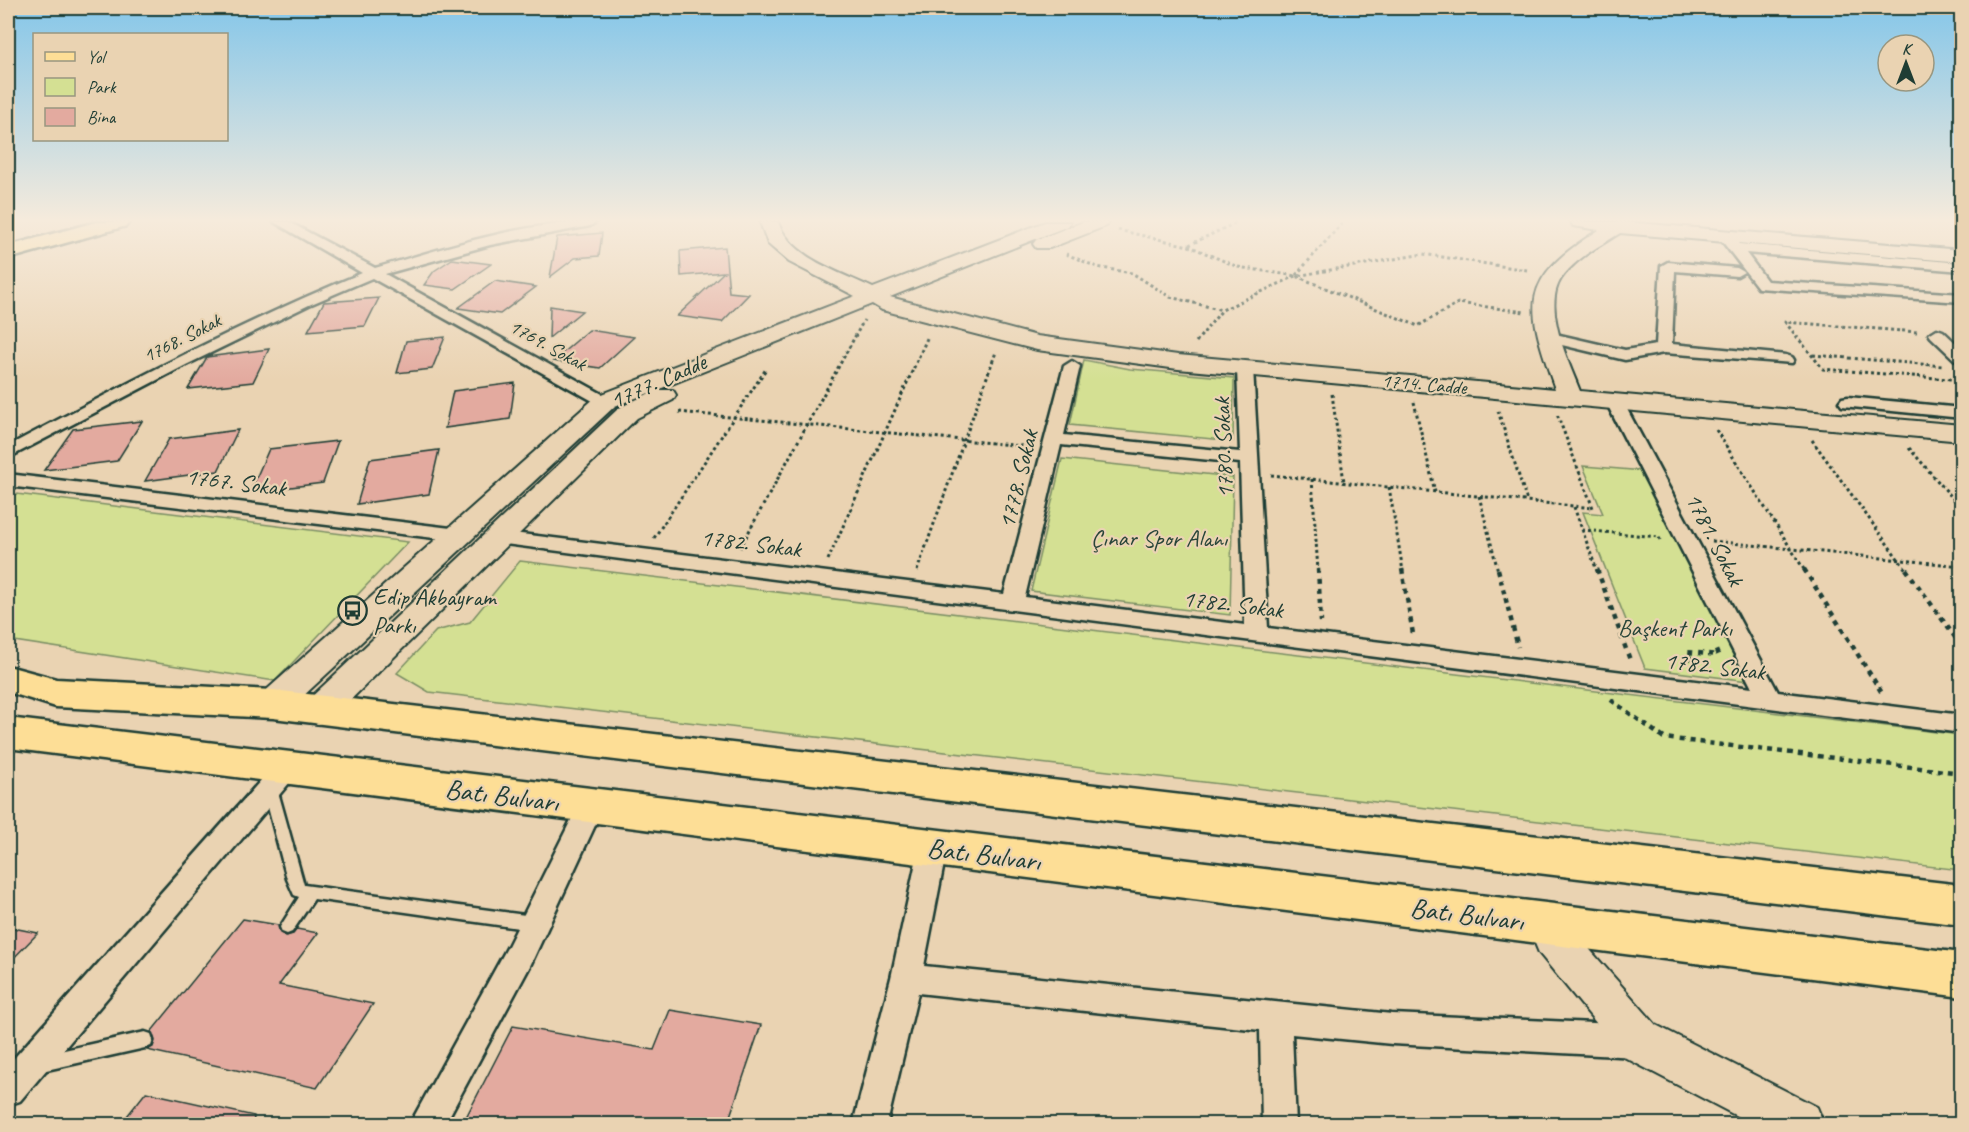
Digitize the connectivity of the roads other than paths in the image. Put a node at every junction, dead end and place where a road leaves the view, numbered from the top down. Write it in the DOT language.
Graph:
graph roads {
  1 [pos="369,275"];
  2 [pos="376,275"];
  3 [pos="825,275"];
  4 [pos="943,275"];
  5 [pos="957,275"];
  6 [pos="1555,275"];
  7 [pos="1668,275"];
  8 [pos="1755,275"];
  9 [pos="1962,298"];
  10 [pos="876,305"];
  11 [pos="1937,334"];
  12 [pos="1551,338"];
  13 [pos="1664,348"];
  14 [pos="1786,360"];
  15 [pos="1956,362"];
  16 [pos="1072,366"];
  17 [pos="1245,368"];
  18 [pos="1560,396"];
  19 [pos="606,401"];
  20 [pos="1615,402"];
  21 [pos="1848,402"];
  22 [pos="1962,413"];
  23 [pos="1962,433"];
  24 [pos="1053,444"];
  25 [pos="8,453"];
  26 [pos="1249,465"];
  27 [pos="8,480"];
  28 [pos="459,535"];
  29 [pos="497,537"];
  30 [pos="1013,603"];
  31 [pos="1257,635"];
  32 [pos="8,679"];
  33 [pos="1770,700"];
  34 [pos="273,704"];
  35 [pos="318,711"];
  36 [pos="1962,724"];
  37 [pos="11,738"];
  38 [pos="278,778"];
  39 [pos="591,806"];
  40 [pos="933,848"];
  41 [pos="309,894"];
  42 [pos="1962,905"];
  43 [pos="535,923"];
  44 [pos="1548,924"];
  45 [pos="287,927"];
  46 [pos="1962,975"];
  47 [pos="906,978"];
  48 [pos="1275,1017"];
  49 [pos="145,1040"];
  50 [pos="1640,1041"];
  51 [pos="27,1066"];
  52 [pos="8,1089"];
  53 [pos="1764,1113"];
  54 [pos="427,1125"];
  55 [pos="870,1125"];
  56 [pos="1279,1125"];
  57 [pos="1800,1125"];
  1 -- 25 [label="street, 1768. Sokak"];
  2 -- 19 [label="street, 1769. Sokak"];
  3 -- 10 [label="main road, 1714. Cadde"];
  4 -- 10 [label="main road, 1777. Cadde"];
  5 -- 10 [label="main road, 1777. Cadde"];
  6 -- 12 [label="main road"];
  7 -- 13 [label="street"];
  8 -- 9 [label="street"];
  10 -- 17 [label="main road, 1714. Cadde"];
  10 -- 19 [label="main road, 1777. Cadde"];
  10 -- 29 [label="main road, 1777. Cadde"];
  11 -- 15 [label="street"];
  12 -- 13 [label="street"];
  12 -- 18 [label="main road"];
  13 -- 14 [label="street"];
  16 -- 24 [label="street, 1778. Sokak"];
  17 -- 18 [label="main road, 1714. Cadde"];
  17 -- 26 [label="street, 1780. Sokak"];
  18 -- 20 [label="main road, 1714. Cadde"];
  19 -- 28 [label="main road, 1777. Cadde"];
  20 -- 23 [label="main road, 1714. Cadde"];
  20 -- 33 [label="street, 1781. Sokak"];
  21 -- 22 [label="street"];
  24 -- 26 [label="street"];
  24 -- 30 [label="street, 1778. Sokak"];
  26 -- 31 [label="street, 1780. Sokak"];
  27 -- 28 [label="street, 1767. Sokak"];
  28 -- 34 [label="main road, 1777. Cadde"];
  29 -- 30 [label="street, 1782. Sokak"];
  29 -- 35 [label="main road, 1777. Cadde"];
  30 -- 31 [label="street, 1782. Sokak"];
  31 -- 33 [label="street, 1782. Sokak"];
  32 -- 34 [label="main road"];
  33 -- 36 [label="street, 1782. Sokak"];
  34 -- 35 [label="main road"];
  35 -- 42 [label="main road"];
  37 -- 38 [label="main road, Batı Bulvarı"];
  38 -- 39 [label="main road, Batı Bulvarı"];
  38 -- 41 [label="lane"];
  38 -- 51 [label="street"];
  39 -- 40 [label="main road, Batı Bulvarı"];
  39 -- 43 [label="street"];
  40 -- 44 [label="main road, Batı Bulvarı"];
  40 -- 47 [label="street"];
  41 -- 43 [label="lane"];
  41 -- 45 [label="lane"];
  43 -- 54 [label="street"];
  44 -- 46 [label="main road, Batı Bulvarı"];
  44 -- 50 [label="main road"];
  47 -- 48 [label="street"];
  47 -- 55 [label="street"];
  48 -- 50 [label="street"];
  48 -- 56 [label="street"];
  49 -- 51 [label="lane"];
  50 -- 53 [label="main road"];
  51 -- 52 [label="street"];
  53 -- 57 [label="main road"];
}
